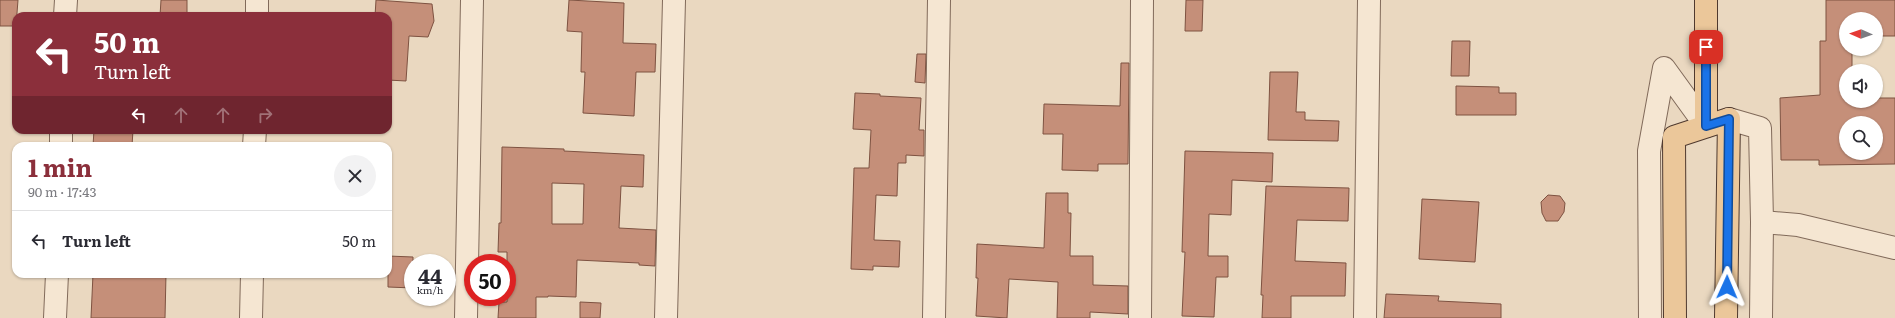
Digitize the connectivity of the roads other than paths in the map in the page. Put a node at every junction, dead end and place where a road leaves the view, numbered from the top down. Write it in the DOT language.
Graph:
graph roads {
  1 [pos="66,0"];
  2 [pos="257,0"];
  3 [pos="472,0"];
  4 [pos="674,0"];
  5 [pos="939,0"];
  6 [pos="1142,0"];
  7 [pos="1369,0"];
  8 [pos="1706,0"];
  9 [pos="65,12"];
  10 [pos="257,12"];
  11 [pos="1729,119"];
  12 [pos="1706,126"];
  13 [pos="1762,222"];
  14 [pos="1895,248"];
  15 [pos="57,278"];
  16 [pos="252,278"];
  17 [pos="56,318"];
  18 [pos="251,318"];
  19 [pos="466,318"];
  20 [pos="666,318"];
  21 [pos="934,318"];
  22 [pos="1140,318"];
  23 [pos="1365,318"];
  24 [pos="1650,318"];
  25 [pos="1675,318"];
  26 [pos="1726,318"];
  27 [pos="1761,318"];
  1 -- 9 [label="street"];
  2 -- 10 [label="street"];
  3 -- 19 [label="street"];
  4 -- 20 [label="street"];
  5 -- 21 [label="street"];
  6 -- 22 [label="street"];
  7 -- 23 [label="street"];
  8 -- 12 [label="main road"];
  11 -- 12 [label="main road"];
  11 -- 13 [label="street"];
  11 -- 26 [label="main road"];
  12 -- 24 [label="street"];
  12 -- 25 [label="main road"];
  13 -- 14 [label="street"];
  13 -- 27 [label="street"];
  15 -- 17 [label="street"];
  16 -- 18 [label="street"];
}
